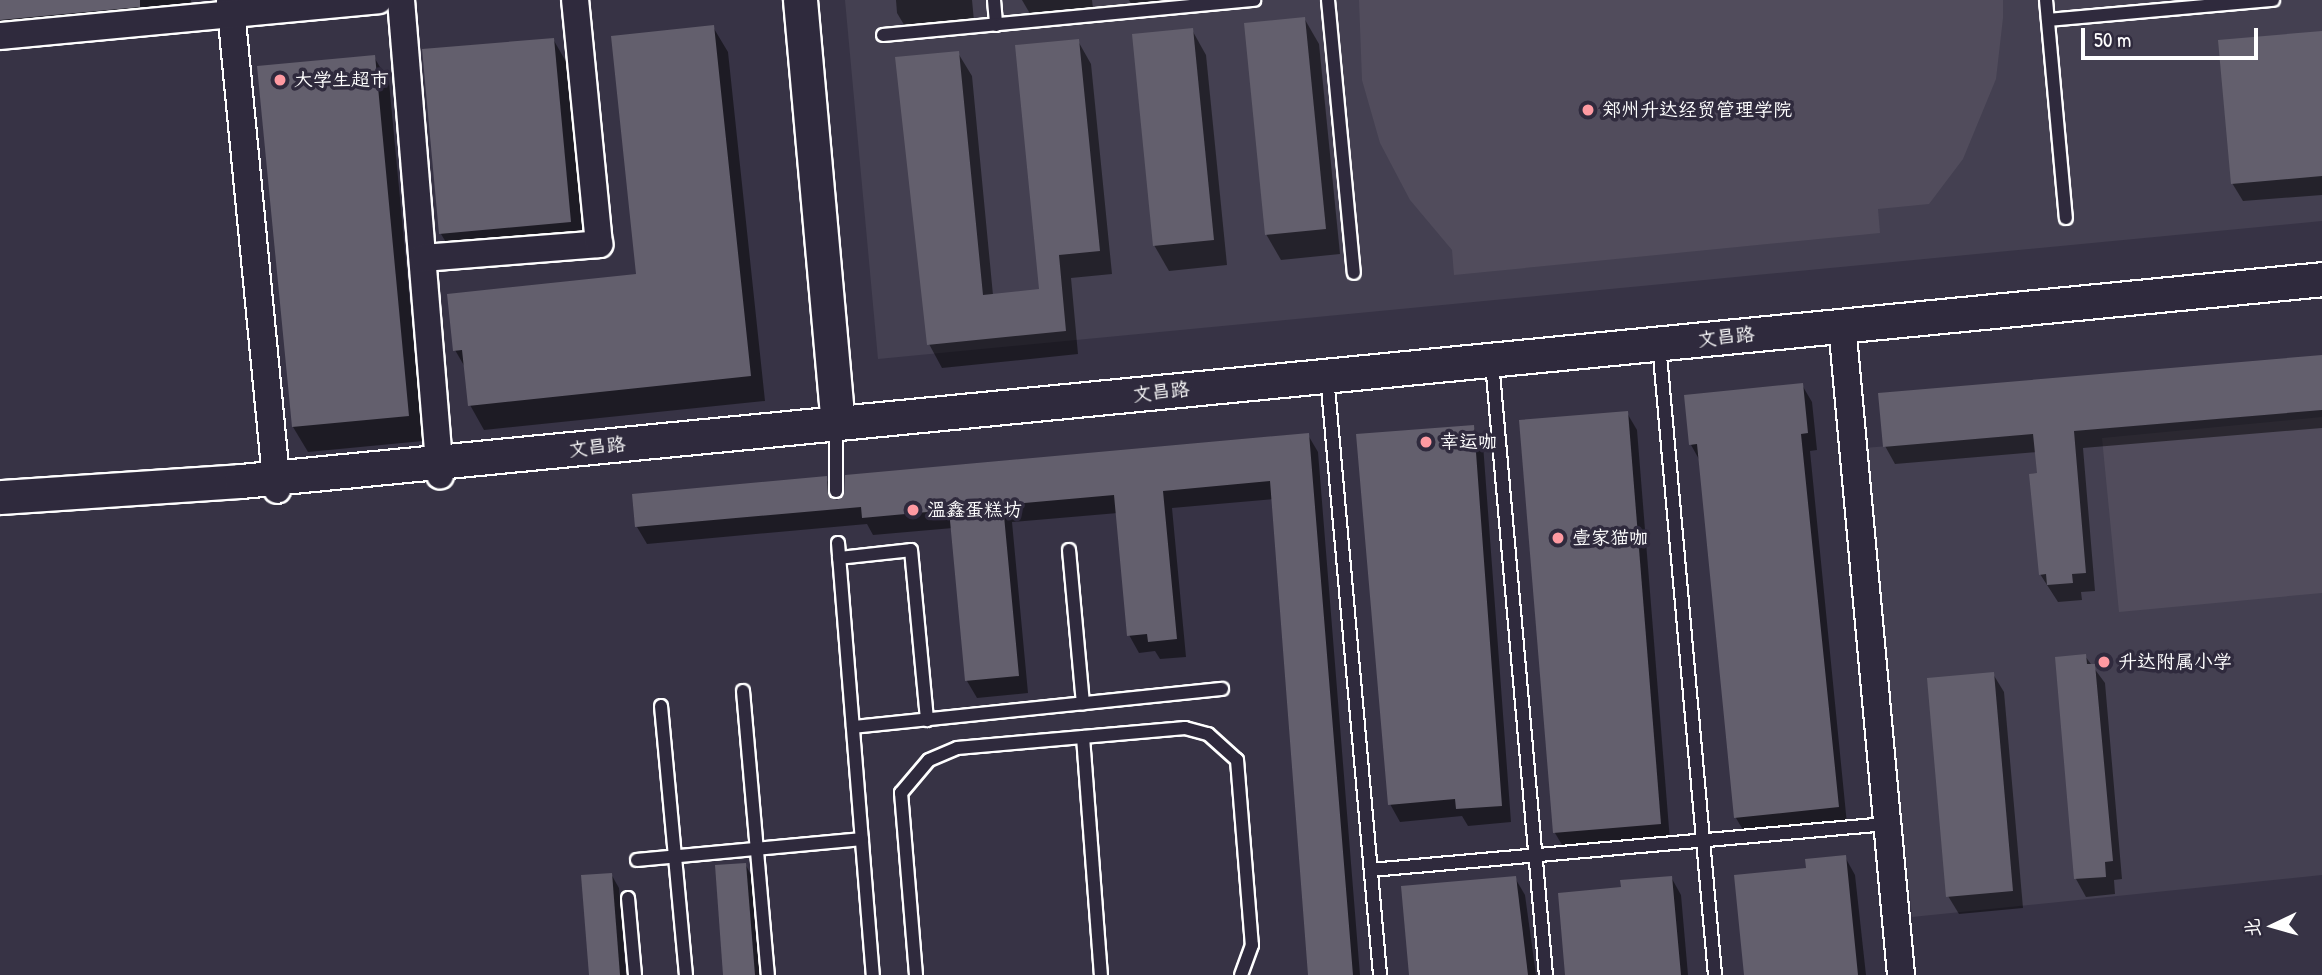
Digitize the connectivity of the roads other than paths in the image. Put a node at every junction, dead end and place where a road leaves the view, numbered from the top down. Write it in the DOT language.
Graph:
graph roads {
  1 [pos="378,0"];
  2 [pos="401,0"];
  3 [pos="575,0"];
  4 [pos="800,0"];
  5 [pos="994,0"];
  6 [pos="1254,0"];
  7 [pos="1328,0"];
  8 [pos="2046,0"];
  9 [pos="2273,0"];
  10 [pos="2198,3"];
  11 [pos="231,8"];
  12 [pos="2048,20"];
  13 [pos="996,24"];
  14 [pos="883,35"];
  15 [pos="0,36"];
  16 [pos="2066,218"];
  17 [pos="423,258"];
  18 [pos="1354,273"];
  19 [pos="2322,279"];
  20 [pos="1842,325"];
  21 [pos="1659,344"];
  22 [pos="1492,360"];
  23 [pos="1327,376"];
  24 [pos="837,431"];
  25 [pos="440,469"];
  26 [pos="277,484"];
  27 [pos="836,491"];
  28 [pos="0,497"];
  29 [pos="838,543"];
  30 [pos="1069,550"];
  31 [pos="839,558"];
  32 [pos="1222,689"];
  33 [pos="743,691"];
  34 [pos="1083,704"];
  35 [pos="661,706"];
  36 [pos="927,720"];
  37 [pos="853,727"];
  38 [pos="1083,737"];
  39 [pos="1886,824"];
  40 [pos="862,839"];
  41 [pos="1703,841"];
  42 [pos="757,849"];
  43 [pos="676,856"];
  44 [pos="1536,856"];
  45 [pos="637,860"];
  46 [pos="1371,870"];
  47 [pos="628,898"];
  48 [pos="635,975"];
  49 [pos="686,975"];
  50 [pos="768,975"];
  51 [pos="873,975"];
  52 [pos="916,975"];
  53 [pos="1101,975"];
  54 [pos="1241,975"];
  55 [pos="1380,975"];
  56 [pos="1546,975"];
  57 [pos="1715,975"];
  58 [pos="1901,975"];
  1 -- 11 [label="street"];
  2 -- 17 [label="street"];
  3 -- 17 [label="street"];
  4 -- 24 [label="street"];
  5 -- 13 [label="lane"];
  6 -- 13 [label="lane"];
  7 -- 18 [label="lane"];
  8 -- 12 [label="lane"];
  9 -- 10 [label="lane"];
  10 -- 12 [label="lane"];
  11 -- 15 [label="street"];
  11 -- 26 [label="street"];
  12 -- 16 [label="lane"];
  13 -- 14 [label="lane"];
  17 -- 25 [label="street"];
  19 -- 20 [label="street, 文昌路"];
  20 -- 21 [label="street, 文昌路"];
  20 -- 39 [label="street"];
  21 -- 22 [label="street, 文昌路"];
  21 -- 41 [label="lane"];
  22 -- 23 [label="street, 文昌路"];
  22 -- 44 [label="lane"];
  23 -- 24 [label="street, 文昌路"];
  23 -- 46 [label="lane"];
  24 -- 25 [label="street, 文昌路"];
  24 -- 27 [label="lane"];
  25 -- 26 [label="street, 文昌路"];
  26 -- 28 [label="street, 文昌路"];
  29 -- 31 [label="lane"];
  30 -- 34 [label="lane"];
  31 -- 36 [label="lane"];
  31 -- 37 [label="lane"];
  32 -- 34 [label="lane"];
  33 -- 42 [label="lane"];
  34 -- 36 [label="lane"];
  35 -- 43 [label="lane"];
  36 -- 37 [label="lane"];
  37 -- 40 [label="lane"];
  38 -- 52 [label="lane"];
  38 -- 53 [label="lane"];
  38 -- 54 [label="lane"];
  39 -- 41 [label="lane"];
  39 -- 58 [label="street"];
  40 -- 42 [label="lane"];
  40 -- 51 [label="lane"];
  41 -- 44 [label="lane"];
  41 -- 57 [label="lane"];
  42 -- 43 [label="lane"];
  42 -- 50 [label="lane"];
  43 -- 45 [label="lane"];
  43 -- 49 [label="lane"];
  44 -- 46 [label="lane"];
  44 -- 56 [label="lane"];
  46 -- 55 [label="lane"];
  47 -- 48 [label="lane"];
}
